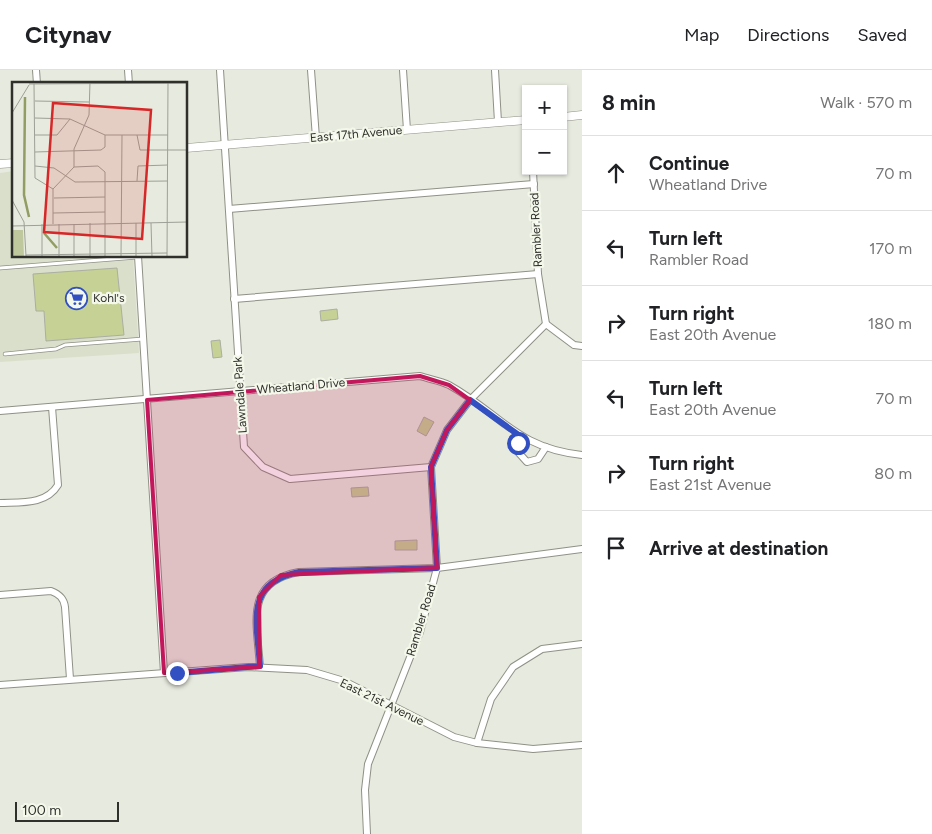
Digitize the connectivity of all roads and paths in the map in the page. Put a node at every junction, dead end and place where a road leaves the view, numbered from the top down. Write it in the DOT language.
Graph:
graph roads {
  1 [pos="220,70"];
  2 [pos="312,70"];
  3 [pos="403,70"];
  4 [pos="495,70"];
  5 [pos="582,115"];
  6 [pos="567,117"];
  7 [pos="522,120"];
  8 [pos="498,122"];
  9 [pos="407,130"];
  10 [pos="316,138"];
  11 [pos="225,145"];
  12 [pos="188,148"];
  13 [pos="533,175"];
  14 [pos="534,184"];
  15 [pos="229,209"];
  16 [pos="125,258"];
  17 [pos="138,258"];
  18 [pos="0,268"];
  19 [pos="538,274"];
  20 [pos="234,300"];
  21 [pos="546,324"];
  22 [pos="144,339"];
  23 [pos="582,346"];
  24 [pos="5,354"];
  25 [pos="239,391"];
  26 [pos="147,400"];
  27 [pos="470,400"];
  28 [pos="52,407"];
  29 [pos="0,411"];
  30 [pos="520,436"];
  31 [pos="546,448"];
  32 [pos="582,455"];
  33 [pos="431,467"];
  34 [pos="0,503"];
  35 [pos="582,549"];
  36 [pos="437,568"];
  37 [pos="0,595"];
  38 [pos="582,644"];
  39 [pos="260,666"];
  40 [pos="164,673"];
  41 [pos="70,679"];
  42 [pos="0,685"];
  43 [pos="391,706"];
  44 [pos="477,743"];
  45 [pos="582,745"];
  46 [pos="367,834"];
  1 -- 11 [label="street, Lawndale Park"];
  2 -- 10 [label="street"];
  3 -- 9 [label="street"];
  4 -- 8 [label="street"];
  5 -- 6 [label="street"];
  7 -- 8 [label="street, East 17th Avenue"];
  8 -- 9 [label="street, East 17th Avenue"];
  9 -- 10 [label="street, East 17th Avenue"];
  10 -- 11 [label="street, East 17th Avenue"];
  11 -- 12 [label="street, East 17th Avenue"];
  11 -- 15 [label="street, Lawndale Park"];
  13 -- 14 [label="street, Rambler Road"];
  14 -- 15 [label="street"];
  14 -- 19 [label="street, Rambler Road"];
  15 -- 20 [label="street, Lawndale Park"];
  16 -- 18 [label="lane"];
  17 -- 22 [label="street"];
  19 -- 20 [label="street"];
  19 -- 21 [label="street, Rambler Road"];
  20 -- 25 [label="street, Lawndale Park"];
  21 -- 23 [label="street"];
  21 -- 27 [label="street, Rambler Road"];
  22 -- 24 [label="lane"];
  22 -- 26 [label="street"];
  25 -- 26 [label="street, Wheatland Drive"];
  25 -- 27 [label="street, Wheatland Drive"];
  25 -- 33 [label="street, Lawndale Park"];
  26 -- 28 [label="street, Wheatland Drive"];
  26 -- 40 [label="street"];
  27 -- 30 [label="street, Wheatland Drive"];
  27 -- 33 [label="street, Rambler Road"];
  28 -- 29 [label="street, Wheatland Drive"];
  28 -- 34 [label="street"];
  30 -- 31 [label="street, Wheatland Drive"];
  30 -- 31 [label="street"];
  31 -- 32 [label="street, Wheatland Drive"];
  33 -- 36 [label="street, Rambler Road"];
  35 -- 36 [label="street"];
  36 -- 39 [label="street"];
  36 -- 43 [label="street, Rambler Road"];
  37 -- 41 [label="street"];
  38 -- 44 [label="street"];
  39 -- 40 [label="street, East 21st Avenue"];
  39 -- 43 [label="street, East 21st Avenue"];
  40 -- 41 [label="street, East 21st Avenue"];
  41 -- 42 [label="street, East 21st Avenue"];
  43 -- 44 [label="street, East 21st Avenue"];
  43 -- 46 [label="street, Rambler Road"];
  44 -- 45 [label="street, East 21st Avenue"];
}
